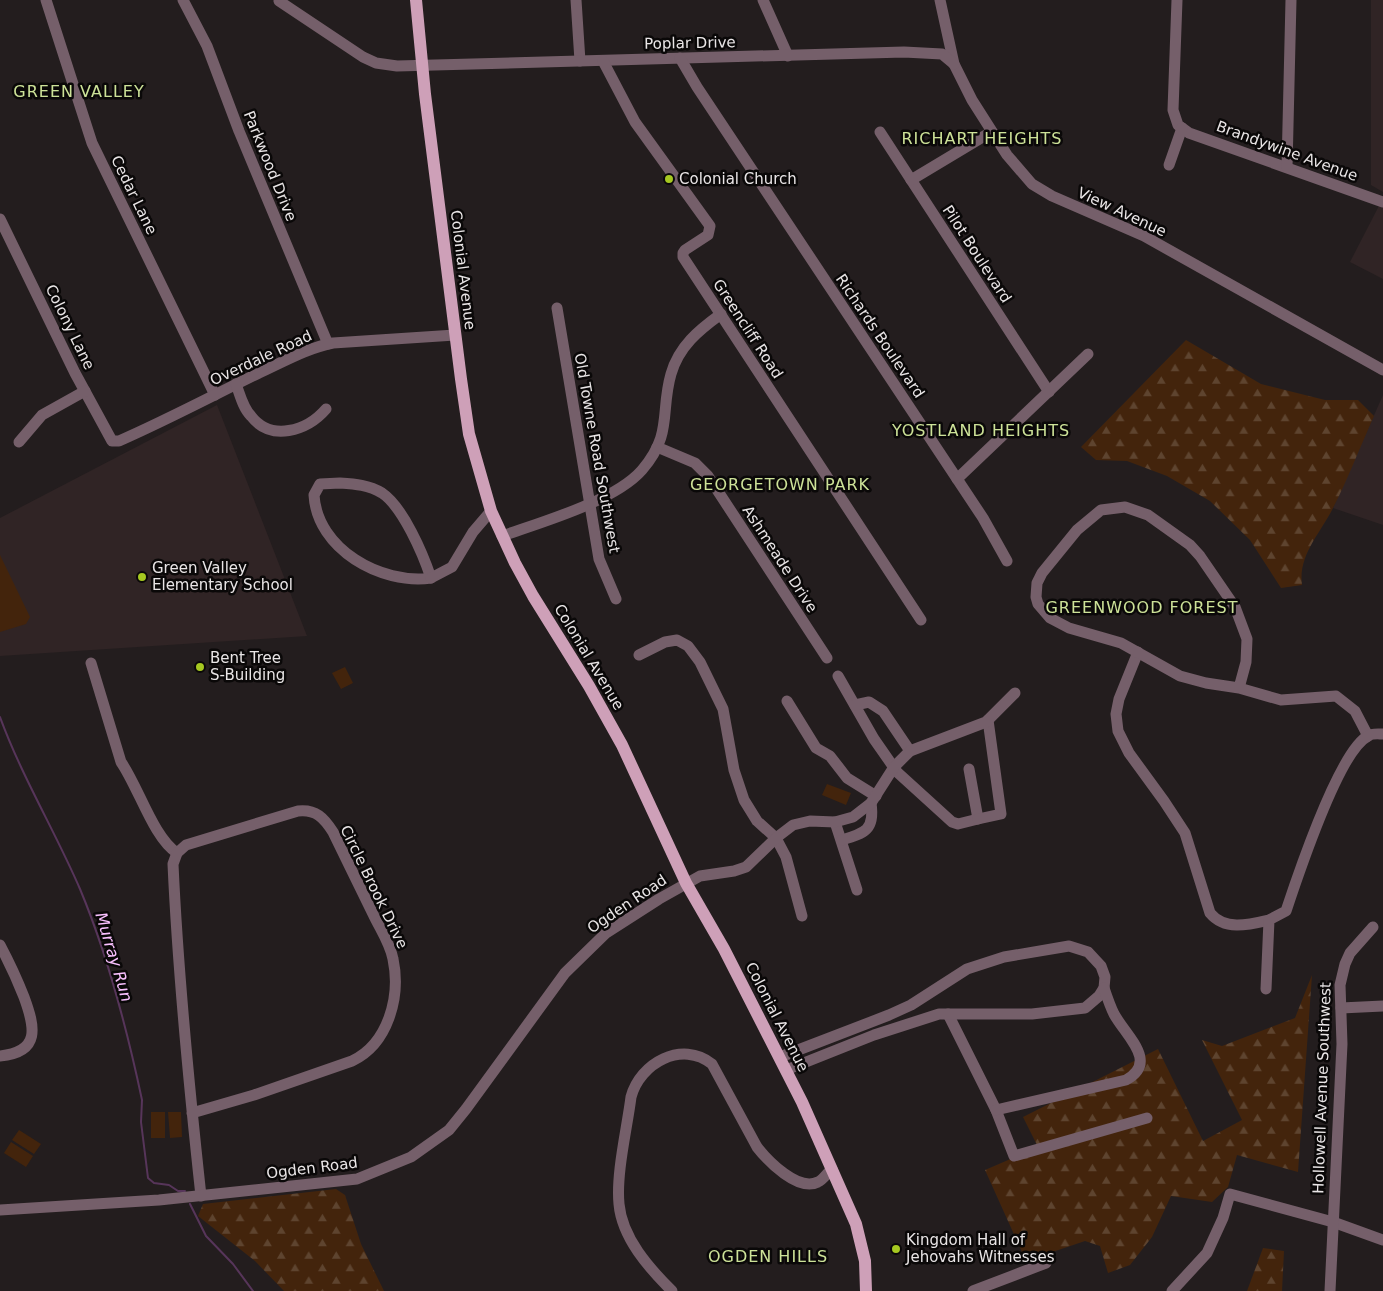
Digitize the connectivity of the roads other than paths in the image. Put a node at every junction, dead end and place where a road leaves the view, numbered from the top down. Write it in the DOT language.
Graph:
graph roads {
  1 [pos="46,0"];
  2 [pos="183,0"];
  3 [pos="416,0"];
  4 [pos="576,0"];
  5 [pos="763,0"];
  6 [pos="940,0"];
  7 [pos="1176,0"];
  8 [pos="1291,0"];
  9 [pos="279,1"];
  10 [pos="788,56"];
  11 [pos="680,58"];
  12 [pos="580,61"];
  13 [pos="603,61"];
  14 [pos="954,64"];
  15 [pos="422,65"];
  16 [pos="1182,128"];
  17 [pos="880,132"];
  18 [pos="991,132"];
  19 [pos="1169,165"];
  20 [pos="1287,167"];
  21 [pos="911,180"];
  22 [pos="1383,202"];
  23 [pos="0,219"];
  24 [pos="557,308"];
  25 [pos="721,314"];
  26 [pos="455,335"];
  27 [pos="328,344"];
  28 [pos="1088,354"];
  29 [pos="1383,370"];
  30 [pos="236,384"];
  31 [pos="85,391"];
  32 [pos="1049,392"];
  33 [pos="214,395"];
  34 [pos="326,410"];
  35 [pos="19,442"];
  36 [pos="119,442"];
  37 [pos="657,446"];
  38 [pos="957,479"];
  39 [pos="590,502"];
  40 [pos="492,511"];
  41 [pos="502,536"];
  42 [pos="1007,561"];
  43 [pos="431,578"];
  44 [pos="616,599"];
  45 [pos="921,620"];
  46 [pos="1138,652"];
  47 [pos="639,655"];
  48 [pos="827,658"];
  49 [pos="91,663"];
  50 [pos="838,676"];
  51 [pos="1239,688"];
  52 [pos="1015,693"];
  53 [pos="787,701"];
  54 [pos="855,705"];
  55 [pos="988,720"];
  56 [pos="1383,734"];
  57 [pos="1368,736"];
  58 [pos="910,751"];
  59 [pos="894,767"];
  60 [pos="969,769"];
  61 [pos="874,799"];
  62 [pos="978,819"];
  63 [pos="835,822"];
  64 [pos="776,838"];
  65 [pos="842,840"];
  66 [pos="177,853"];
  67 [pos="686,883"];
  68 [pos="857,890"];
  69 [pos="802,916"];
  70 [pos="1269,920"];
  71 [pos="1373,928"];
  72 [pos="0,945"];
  73 [pos="1104,988"];
  74 [pos="1266,989"];
  75 [pos="1383,1006"];
  76 [pos="1085,1008"];
  77 [pos="1341,1008"];
  78 [pos="948,1014"];
  79 [pos="1114,1014"];
  80 [pos="0,1056"];
  81 [pos="780,1057"];
  82 [pos="786,1070"];
  83 [pos="996,1110"];
  84 [pos="192,1113"];
  85 [pos="1147,1118"];
  86 [pos="832,1169"];
  87 [pos="201,1196"];
  88 [pos="0,1210"];
  89 [pos="1333,1222"];
  90 [pos="1383,1240"];
  91 [pos="1046,1263"];
  92 [pos="672,1291"];
  93 [pos="866,1291"];
  94 [pos="973,1291"];
  95 [pos="1172,1291"];
  96 [pos="1330,1291"];
  1 -- 33 [label="street, Cedar Lane"];
  2 -- 27 [label="street, Parkwood Drive"];
  3 -- 15 [label="main road, Colonial Avenue"];
  4 -- 12 [label="street"];
  5 -- 10 [label="street"];
  6 -- 14 [label="street, View Avenue"];
  7 -- 16 [label="street"];
  8 -- 20 [label="street"];
  9 -- 15 [label="street, Poplar Drive"];
  10 -- 11 [label="street, Poplar Drive"];
  10 -- 14 [label="street, Poplar Drive"];
  11 -- 13 [label="street, Poplar Drive"];
  11 -- 38 [label="street, Richards Boulevard"];
  12 -- 13 [label="street, Poplar Drive"];
  12 -- 15 [label="street, Poplar Drive"];
  13 -- 25 [label="street, Greencliff Road"];
  14 -- 18 [label="street, View Avenue"];
  15 -- 26 [label="main road, Colonial Avenue"];
  16 -- 19 [label="street"];
  16 -- 20 [label="street, Brandywine Avenue"];
  17 -- 21 [label="street, Pilot Boulevard"];
  18 -- 21 [label="street"];
  18 -- 29 [label="street, View Avenue"];
  20 -- 22 [label="street, Brandywine Avenue"];
  21 -- 32 [label="street, Pilot Boulevard"];
  23 -- 31 [label="street, Colony Lane"];
  24 -- 39 [label="street, Old Towne Road Southwest"];
  25 -- 37 [label="street"];
  25 -- 45 [label="street, Greencliff Road"];
  26 -- 27 [label="street, Overdale Road"];
  26 -- 40 [label="main road, Colonial Avenue"];
  27 -- 30 [label="street, Overdale Road"];
  28 -- 32 [label="street"];
  30 -- 33 [label="street, Overdale Road"];
  30 -- 34 [label="street"];
  31 -- 35 [label="street"];
  31 -- 36 [label="street, Colony Lane"];
  32 -- 38 [label="street"];
  33 -- 36 [label="street, Overdale Road"];
  37 -- 39 [label="street"];
  37 -- 48 [label="street, Ashmeade Drive"];
  38 -- 42 [label="street, Richards Boulevard"];
  39 -- 41 [label="street"];
  39 -- 44 [label="street, Old Towne Road Southwest"];
  40 -- 41 [label="main road, Colonial Avenue"];
  40 -- 43 [label="street"];
  41 -- 67 [label="main road, Colonial Avenue"];
  43 -- 43 [label="street"];
  46 -- 51 [label="street"];
  46 -- 51 [label="street"];
  46 -- 70 [label="street"];
  47 -- 64 [label="street"];
  49 -- 66 [label="street"];
  50 -- 54 [label="street"];
  51 -- 57 [label="street"];
  52 -- 55 [label="street"];
  53 -- 61 [label="street"];
  54 -- 58 [label="street"];
  54 -- 59 [label="street"];
  55 -- 58 [label="street"];
  55 -- 62 [label="street"];
  56 -- 57 [label="street"];
  57 -- 70 [label="street"];
  58 -- 59 [label="street"];
  59 -- 61 [label="street"];
  59 -- 62 [label="street"];
  60 -- 62 [label="street"];
  61 -- 63 [label="street"];
  61 -- 65 [label="street"];
  63 -- 64 [label="street, Ogden Road"];
  63 -- 65 [label="street"];
  64 -- 67 [label="street, Ogden Road"];
  64 -- 69 [label="street"];
  65 -- 68 [label="street"];
  66 -- 84 [label="street"];
  66 -- 84 [label="street, Circle Brook Drive"];
  67 -- 81 [label="main road, Colonial Avenue"];
  67 -- 87 [label="street, Ogden Road"];
  70 -- 74 [label="street"];
  71 -- 77 [label="street, Hollowell Avenue Southwest"];
  72 -- 80 [label="street"];
  73 -- 76 [label="street"];
  73 -- 79 [label="street"];
  73 -- 81 [label="street"];
  75 -- 77 [label="street"];
  76 -- 78 [label="street"];
  76 -- 79 [label="street"];
  77 -- 89 [label="street, Hollowell Avenue Southwest"];
  78 -- 82 [label="street"];
  78 -- 83 [label="street"];
  79 -- 83 [label="street"];
  81 -- 82 [label="main road, Colonial Avenue"];
  82 -- 86 [label="main road, Colonial Avenue"];
  83 -- 85 [label="street"];
  84 -- 87 [label="street"];
  86 -- 92 [label="street"];
  86 -- 93 [label="main road, Colonial Avenue"];
  87 -- 88 [label="street, Ogden Road"];
  89 -- 90 [label="street"];
  89 -- 95 [label="street"];
  89 -- 96 [label="street, Hollowell Avenue Southwest"];
  91 -- 94 [label="street"];
}
